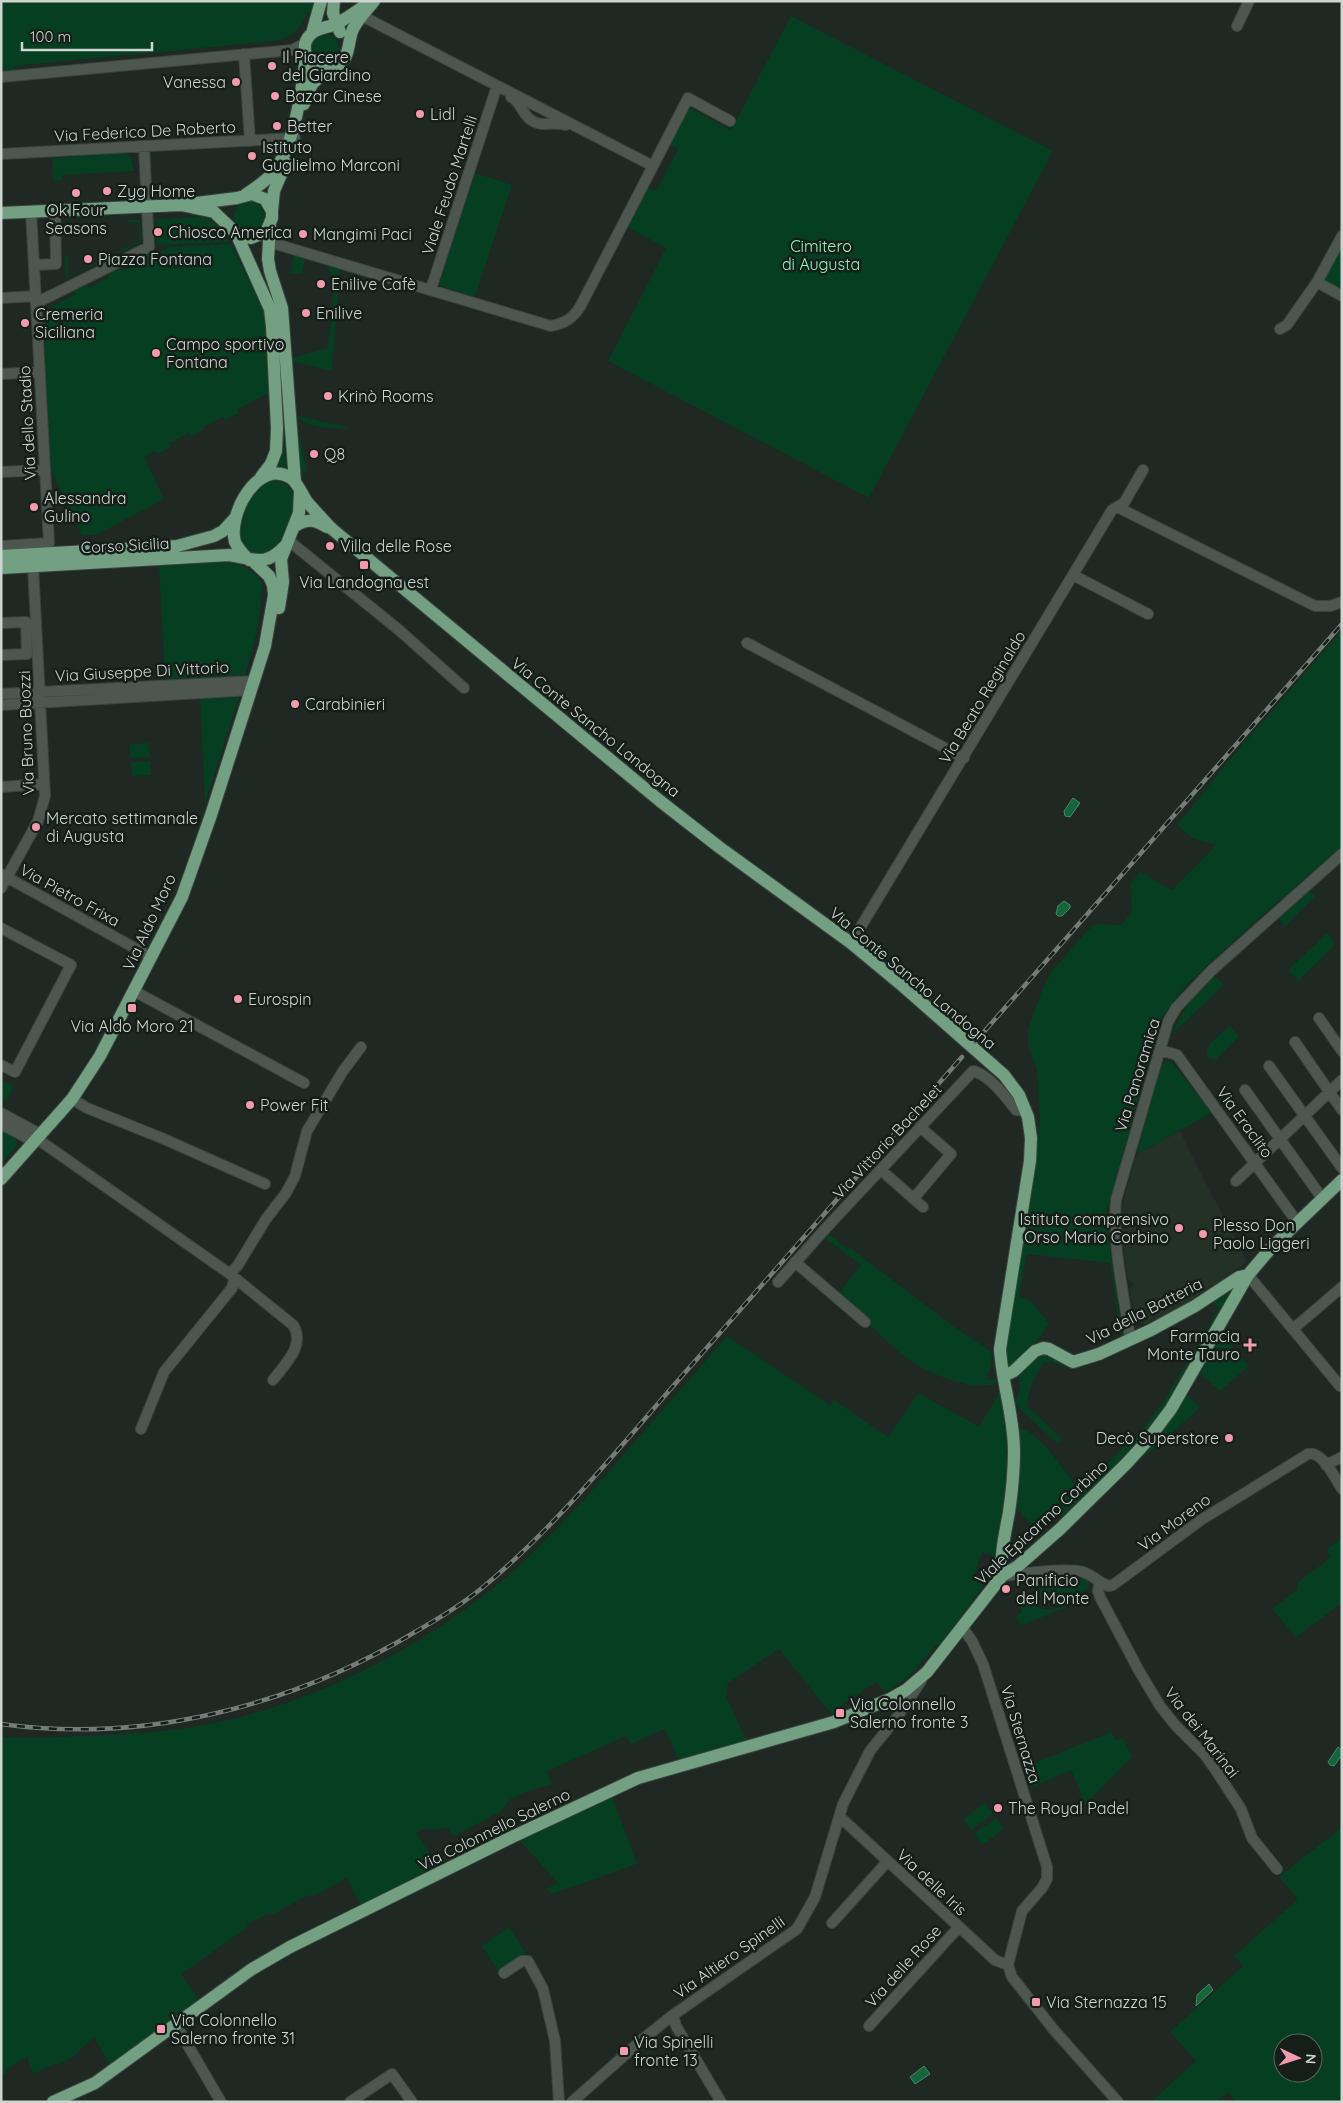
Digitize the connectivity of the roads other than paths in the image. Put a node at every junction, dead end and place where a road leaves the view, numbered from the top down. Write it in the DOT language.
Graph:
graph roads {
  1 [pos="321,1"];
  2 [pos="334,1"];
  3 [pos="373,1"];
  4 [pos="1249,1"];
  5 [pos="359,16"];
  6 [pos="1238,26"];
  7 [pos="335,28"];
  8 [pos="309,38"];
  9 [pos="347,50"];
  10 [pos="244,54"];
  11 [pos="306,56"];
  12 [pos="327,70"];
  13 [pos="1,77"];
  14 [pos="496,89"];
  15 [pos="730,121"];
  16 [pos="292,139"];
  17 [pos="250,141"];
  18 [pos="144,146"];
  19 [pos="1,154"];
  20 [pos="652,168"];
  21 [pos="241,196"];
  22 [pos="181,204"];
  23 [pos="147,207"];
  24 [pos="55,210"];
  25 [pos="31,211"];
  26 [pos="272,211"];
  27 [pos="1,212"];
  28 [pos="270,226"];
  29 [pos="234,230"];
  30 [pos="1342,236"];
  31 [pos="269,242"];
  32 [pos="34,264"];
  33 [pos="1317,282"];
  34 [pos="431,289"];
  35 [pos="1342,296"];
  36 [pos="1,298"];
  37 [pos="36,299"];
  38 [pos="1280,329"];
  39 [pos="40,372"];
  40 [pos="1,374"];
  41 [pos="45,470"];
  42 [pos="1143,470"];
  43 [pos="1,472"];
  44 [pos="261,477"];
  45 [pos="298,486"];
  46 [pos="1117,507"];
  47 [pos="236,517"];
  48 [pos="295,526"];
  49 [pos="332,529"];
  50 [pos="287,543"];
  51 [pos="6,545"];
  52 [pos="1,552"];
  53 [pos="1,556"];
  54 [pos="251,560"];
  55 [pos="33,566"];
  56 [pos="1,568"];
  57 [pos="1073,575"];
  58 [pos="1342,602"];
  59 [pos="1148,614"];
  60 [pos="1,623"];
  61 [pos="748,643"];
  62 [pos="265,646"];
  63 [pos="1,656"];
  64 [pos="253,686"];
  65 [pos="464,688"];
  66 [pos="39,691"];
  67 [pos="1,694"];
  68 [pos="40,703"];
  69 [pos="1,705"];
  70 [pos="964,758"];
  71 [pos="44,784"];
  72 [pos="1,787"];
  73 [pos="1342,854"];
  74 [pos="4,876"];
  75 [pos="1,888"];
  76 [pos="1,928"];
  77 [pos="850,943"];
  78 [pos="151,957"];
  79 [pos="134,991"];
  80 [pos="1319,1018"];
  81 [pos="1295,1042"];
  82 [pos="361,1047"];
  83 [pos="1160,1050"];
  84 [pos="1342,1051"];
  85 [pos="1,1065"];
  86 [pos="1270,1066"];
  87 [pos="1342,1080"];
  88 [pos="304,1083"];
  89 [pos="1245,1090"];
  90 [pos="1329,1092"];
  91 [pos="72,1099"];
  92 [pos="1026,1110"];
  93 [pos="1342,1110"];
  94 [pos="1,1113"];
  95 [pos="1305,1115"];
  96 [pos="1,1124"];
  97 [pos="920,1127"];
  98 [pos="37,1138"];
  99 [pos="1280,1139"];
  100 [pos="1255,1162"];
  101 [pos="1342,1168"];
  102 [pos="881,1170"];
  103 [pos="1,1179"];
  104 [pos="1342,1180"];
  105 [pos="1236,1181"];
  106 [pos="265,1184"];
  107 [pos="914,1198"];
  108 [pos="1322,1198"];
  109 [pos="923,1207"];
  110 [pos="1297,1222"];
  111 [pos="795,1262"];
  112 [pos="1248,1275"];
  113 [pos="232,1277"];
  114 [pos="778,1282"];
  115 [pos="1342,1287"];
  116 [pos="1126,1316"];
  117 [pos="865,1322"];
  118 [pos="1293,1329"];
  119 [pos="1151,1330"];
  120 [pos="1130,1339"];
  121 [pos="1004,1376"];
  122 [pos="273,1380"];
  123 [pos="1341,1386"];
  124 [pos="141,1429"];
  125 [pos="1342,1457"];
  126 [pos="1326,1465"];
  127 [pos="1342,1489"];
  128 [pos="1021,1570"];
  129 [pos="1002,1576"];
  130 [pos="1100,1582"];
  131 [pos="962,1627"];
  132 [pos="927,1672"];
  133 [pos="890,1699"];
  134 [pos="902,1708"];
  135 [pos="840,1817"];
  136 [pos="887,1862"];
  137 [pos="1277,1870"];
  138 [pos="832,1923"];
  139 [pos="959,1927"];
  140 [pos="1008,1965"];
  141 [pos="504,1973"];
  142 [pos="673,2015"];
  143 [pos="176,2025"];
  144 [pos="869,2026"];
  145 [pos="53,2102"];
  146 [pos="221,2102"];
  147 [pos="350,2102"];
  148 [pos="412,2102"];
  149 [pos="559,2102"];
  150 [pos="572,2102"];
  151 [pos="721,2102"];
  152 [pos="1118,2102"];
  1 -- 8 [label="main road"];
  2 -- 5 [label="main road"];
  2 -- 7 [label="main road"];
  3 -- 5 [label="main road"];
  4 -- 6 [label="street"];
  5 -- 7 [label="main road"];
  5 -- 9 [label="main road"];
  5 -- 14 [label="street"];
  5 -- 20 [label="street"];
  7 -- 8 [label="main road"];
  7 -- 9 [label="main road"];
  8 -- 10 [label="street"];
  8 -- 11 [label="main road"];
  9 -- 12 [label="main road"];
  10 -- 13 [label="street"];
  10 -- 17 [label="street"];
  11 -- 12 [label="main road"];
  11 -- 16 [label="main road"];
  12 -- 16 [label="main road"];
  14 -- 20 [label="street"];
  14 -- 34 [label="street, Viale Feudo Martelli"];
  15 -- 20 [label="street"];
  16 -- 17 [label="street, Via Federico De Roberto"];
  16 -- 21 [label="main road"];
  16 -- 26 [label="main road"];
  17 -- 18 [label="street, Via Federico De Roberto"];
  18 -- 19 [label="street, Via Federico De Roberto"];
  18 -- 23 [label="street"];
  20 -- 34 [label="street"];
  21 -- 22 [label="main road"];
  21 -- 26 [label="main road"];
  21 -- 29 [label="main road"];
  22 -- 23 [label="main road"];
  22 -- 29 [label="main road"];
  23 -- 24 [label="main road"];
  23 -- 37 [label="street"];
  24 -- 25 [label="main road"];
  24 -- 32 [label="street"];
  25 -- 27 [label="main road"];
  25 -- 32 [label="street, Via dello Stadio"];
  26 -- 28 [label="main road"];
  28 -- 29 [label="main road"];
  28 -- 31 [label="main road"];
  29 -- 44 [label="main road"];
  30 -- 33 [label="street"];
  31 -- 34 [label="street"];
  31 -- 45 [label="main road"];
  32 -- 37 [label="street, Via dello Stadio"];
  33 -- 35 [label="street"];
  33 -- 38 [label="street"];
  36 -- 37 [label="street"];
  37 -- 39 [label="street, Via dello Stadio"];
  39 -- 40 [label="street"];
  39 -- 41 [label="street, Via dello Stadio"];
  41 -- 43 [label="street"];
  41 -- 51 [label="street, Via dello Stadio"];
  42 -- 46 [label="street, Via Beato Reginaldo"];
  44 -- 45 [label="main road"];
  44 -- 47 [label="main road"];
  45 -- 48 [label="main road"];
  45 -- 49 [label="main road"];
  46 -- 57 [label="street, Via Beato Reginaldo"];
  46 -- 58 [label="street"];
  47 -- 53 [label="main road, Corso Sicilia"];
  47 -- 54 [label="main road"];
  48 -- 49 [label="main road"];
  48 -- 50 [label="main road"];
  49 -- 77 [label="main road, Via Conte Sancho Landogna"];
  50 -- 54 [label="main road"];
  50 -- 62 [label="main road"];
  50 -- 65 [label="street"];
  51 -- 52 [label="street"];
  54 -- 55 [label="main road, Corso Sicilia"];
  54 -- 62 [label="main road"];
  55 -- 56 [label="main road, Corso Sicilia"];
  55 -- 66 [label="street, Via Bruno Buozzi"];
  57 -- 59 [label="street"];
  57 -- 70 [label="street, Via Beato Reginaldo"];
  60 -- 63 [label="street"];
  61 -- 70 [label="street"];
  62 -- 64 [label="main road, Via Aldo Moro"];
  64 -- 66 [label="street, Via Giuseppe Di Vittorio"];
  64 -- 68 [label="street, Via Giuseppe Di Vittorio"];
  64 -- 78 [label="main road, Via Aldo Moro"];
  66 -- 67 [label="street, Via Giuseppe Di Vittorio"];
  66 -- 68 [label="street, Via Bruno Buozzi"];
  68 -- 69 [label="street, Via Giuseppe Di Vittorio"];
  68 -- 71 [label="street, Via Bruno Buozzi"];
  70 -- 77 [label="street, Via Beato Reginaldo"];
  71 -- 72 [label="street"];
  71 -- 74 [label="street, Via Bruno Buozzi"];
  73 -- 83 [label="street, Via Panoramica"];
  74 -- 75 [label="street, Via Bruno Buozzi"];
  74 -- 78 [label="street, Via Pietro Frixa"];
  76 -- 85 [label="street"];
  77 -- 92 [label="main road, Via Conte Sancho Landogna"];
  78 -- 79 [label="main road, Via Aldo Moro"];
  79 -- 88 [label="street"];
  79 -- 91 [label="main road, Via Aldo Moro"];
  80 -- 84 [label="street"];
  81 -- 90 [label="street"];
  82 -- 113 [label="street"];
  83 -- 100 [label="street, Via Eraclito"];
  83 -- 116 [label="street, Via Panoramica"];
  86 -- 95 [label="street"];
  87 -- 90 [label="street"];
  89 -- 99 [label="street"];
  90 -- 93 [label="street"];
  90 -- 95 [label="street"];
  91 -- 98 [label="main road, Via Aldo Moro"];
  91 -- 106 [label="street"];
  92 -- 97 [label="street, Via Vittorio Bachelet"];
  92 -- 121 [label="main road, Via Conte Sancho Landogna"];
  94 -- 98 [label="street"];
  95 -- 99 [label="street"];
  95 -- 101 [label="street"];
  96 -- 98 [label="street"];
  97 -- 102 [label="street, Via Vittorio Bachelet"];
  97 -- 107 [label="street"];
  98 -- 103 [label="main road, Via Aldo Moro"];
  98 -- 113 [label="street"];
  99 -- 100 [label="street"];
  99 -- 108 [label="street"];
  100 -- 105 [label="street"];
  100 -- 110 [label="street, Via Eraclito"];
  102 -- 107 [label="street"];
  102 -- 111 [label="street, Via Vittorio Bachelet"];
  104 -- 108 [label="main road, Viale Epicarmo Corbino"];
  107 -- 109 [label="street"];
  108 -- 110 [label="main road, Viale Epicarmo Corbino"];
  110 -- 112 [label="main road, Viale Epicarmo Corbino"];
  111 -- 114 [label="street, Via Vittorio Bachelet"];
  111 -- 117 [label="street"];
  112 -- 118 [label="street"];
  112 -- 119 [label="main road, Via della Batteria"];
  112 -- 128 [label="main road, Viale Epicarmo Corbino"];
  113 -- 122 [label="street"];
  113 -- 124 [label="street"];
  115 -- 118 [label="street"];
  116 -- 119 [label="street"];
  116 -- 120 [label="street, Via Panoramica"];
  118 -- 123 [label="street"];
  119 -- 120 [label="main road, Via della Batteria"];
  120 -- 121 [label="main road, Via della Batteria"];
  121 -- 129 [label="main road, Via Conte Sancho Landogna"];
  125 -- 126 [label="street"];
  126 -- 127 [label="street, Via Moreno"];
  126 -- 130 [label="street, Via Moreno"];
  128 -- 129 [label="main road, Viale Epicarmo Corbino"];
  128 -- 130 [label="street"];
  129 -- 131 [label="main road, Viale Epicarmo Corbino"];
  130 -- 137 [label="street, Via dei Marinai"];
  131 -- 132 [label="main road, Via Colonnello Salerno"];
  131 -- 140 [label="street, Via Sternazza"];
  132 -- 133 [label="main road, Via Colonnello Salerno"];
  132 -- 134 [label="street, Via Altiero Spinelli"];
  133 -- 134 [label="street"];
  133 -- 143 [label="main road, Via Colonnello Salerno"];
  134 -- 135 [label="street, Via Altiero Spinelli"];
  135 -- 136 [label="street, Via delle Iris"];
  135 -- 142 [label="street, Via Altiero Spinelli"];
  136 -- 138 [label="street"];
  136 -- 139 [label="street, Via delle Iris"];
  139 -- 140 [label="street, Via delle Iris"];
  139 -- 144 [label="street, Via delle Rose"];
  140 -- 152 [label="street"];
  141 -- 149 [label="street"];
  142 -- 150 [label="street, Via Altiero Spinelli"];
  142 -- 151 [label="street"];
  143 -- 145 [label="main road, Via Colonnello Salerno"];
  143 -- 146 [label="street"];
  147 -- 148 [label="street"];
}
